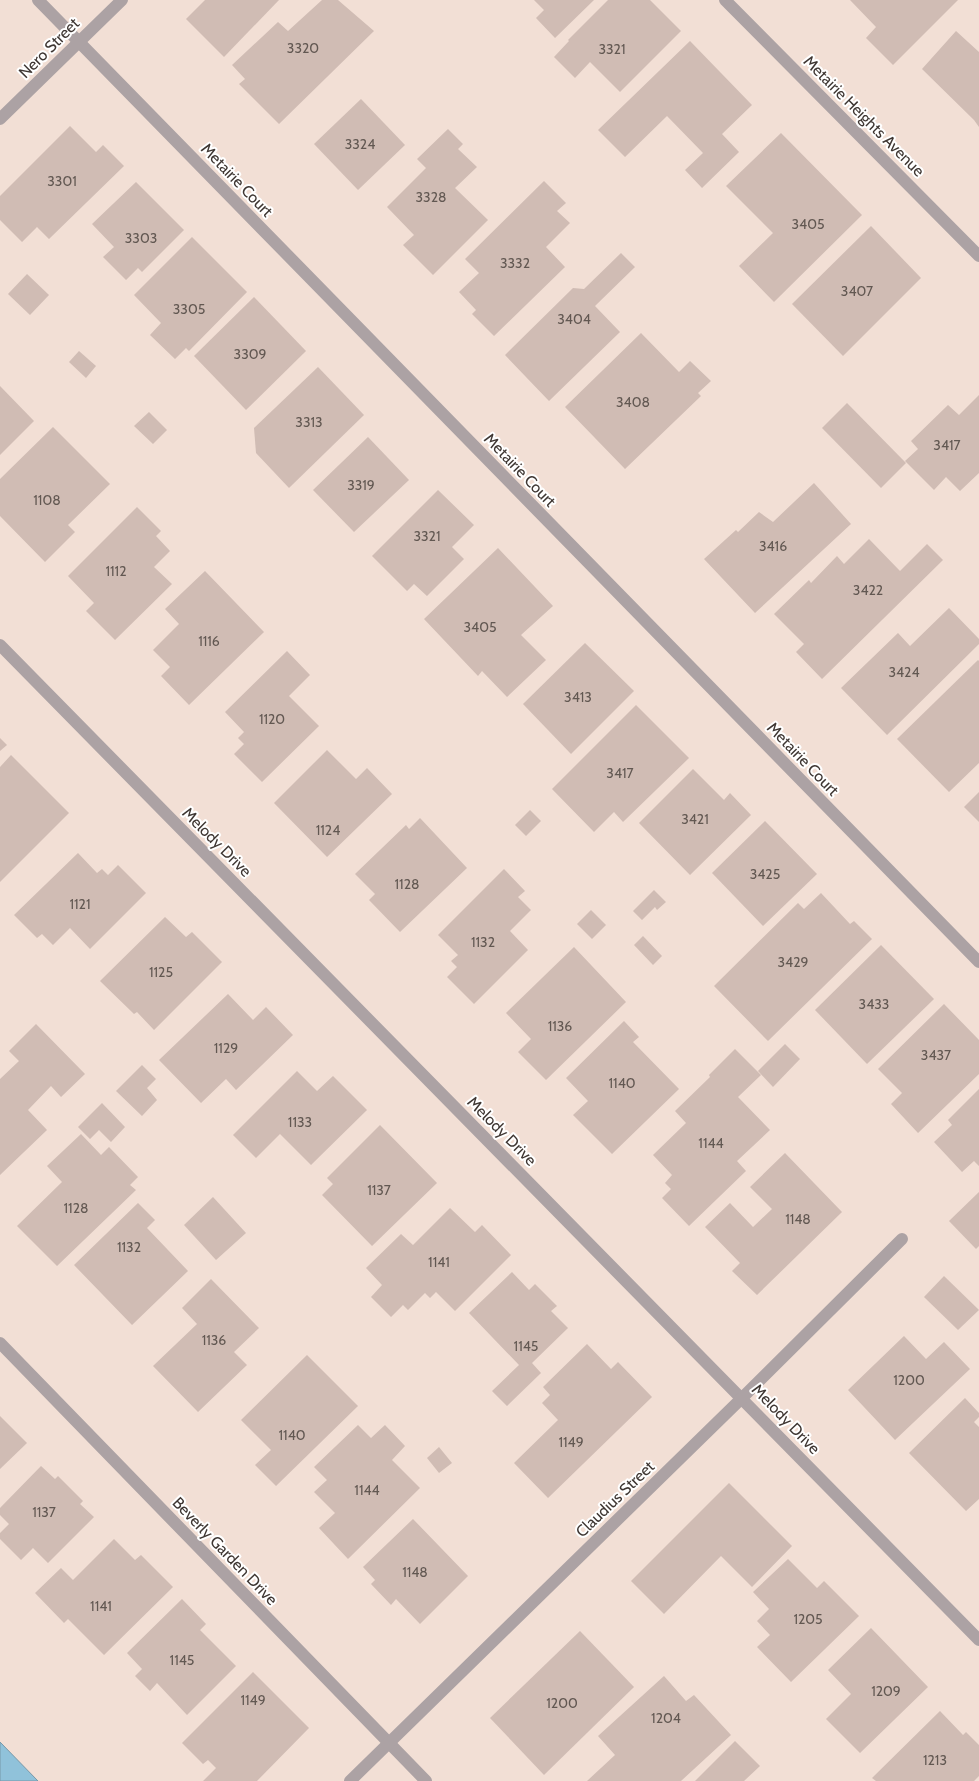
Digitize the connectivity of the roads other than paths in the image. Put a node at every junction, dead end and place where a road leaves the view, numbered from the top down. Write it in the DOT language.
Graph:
graph roads {
  1 [pos="38,0"];
  2 [pos="122,0"];
  3 [pos="726,0"];
  4 [pos="78,42"];
  5 [pos="0,119"];
  6 [pos="979,256"];
  7 [pos="0,645"];
  8 [pos="979,962"];
  9 [pos="902,1239"];
  10 [pos="0,1343"];
  11 [pos="742,1398"];
  12 [pos="979,1640"];
  13 [pos="389,1743"];
  14 [pos="350,1781"];
  15 [pos="426,1781"];
  1 -- 4 [label="street, Metairie Court"];
  2 -- 4 [label="street, Nero Street"];
  3 -- 6 [label="street, Metairie Heights Avenue"];
  4 -- 5 [label="street, Nero Street"];
  4 -- 8 [label="street, Metairie Court"];
  7 -- 11 [label="street, Melody Drive"];
  9 -- 11 [label="street, Claudius Street"];
  10 -- 13 [label="street, Beverly Garden Drive"];
  11 -- 12 [label="street, Melody Drive"];
  11 -- 13 [label="street, Claudius Street"];
  13 -- 14 [label="street, Claudius Street"];
  13 -- 15 [label="street, Beverly Garden Drive"];
}
